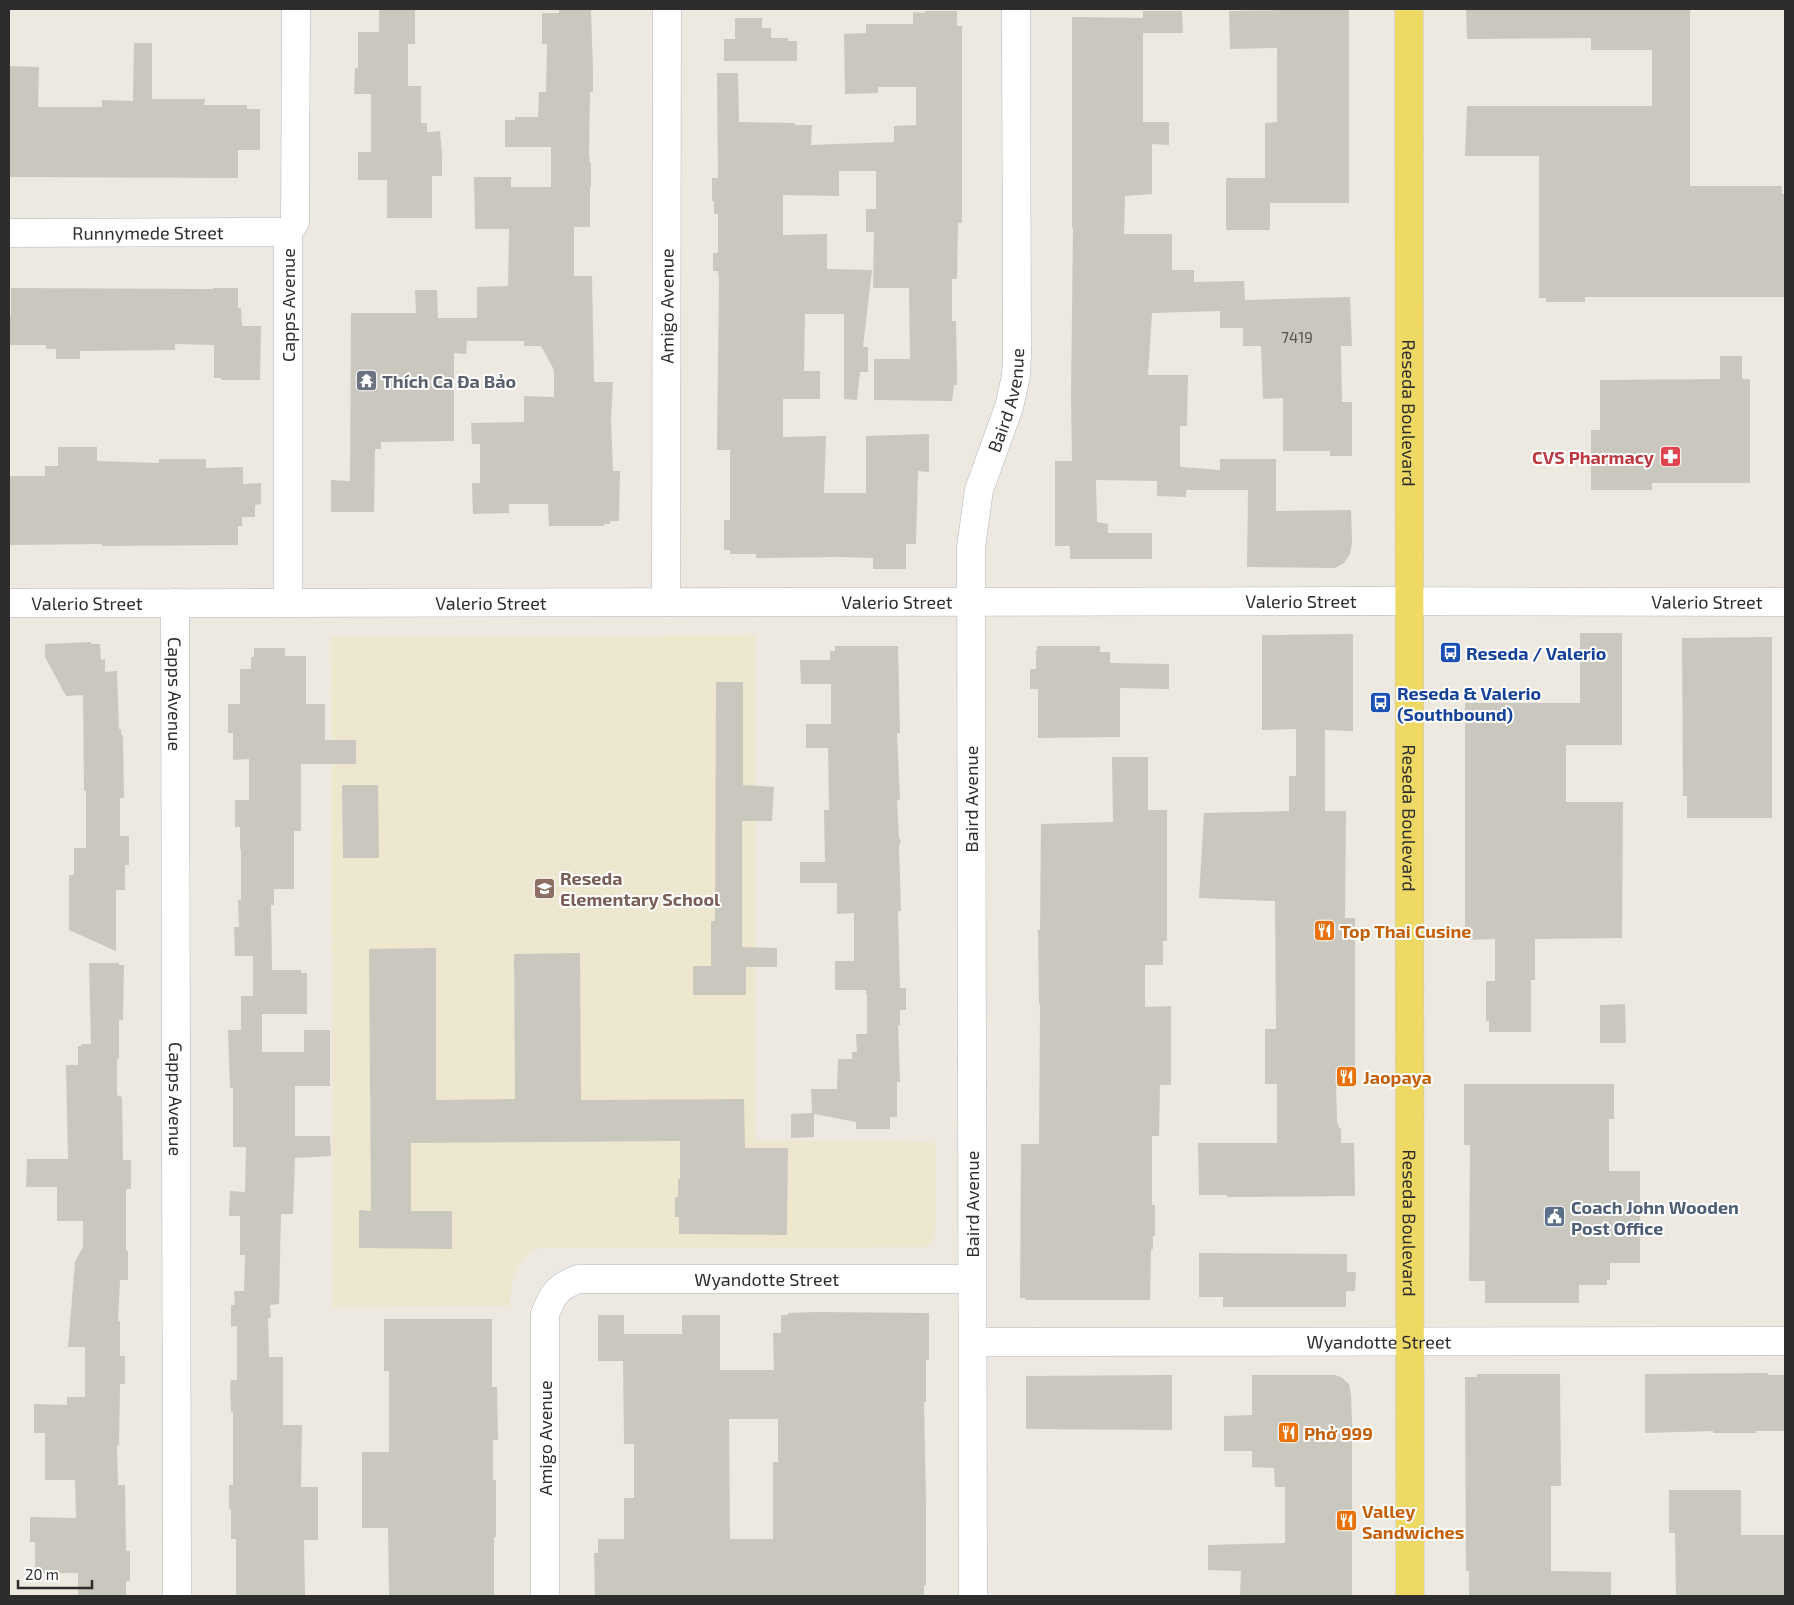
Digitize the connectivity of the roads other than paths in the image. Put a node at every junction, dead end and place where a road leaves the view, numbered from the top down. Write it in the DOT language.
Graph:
graph roads {
  1 [pos="296,9"];
  2 [pos="667,9"];
  3 [pos="1016,9"];
  4 [pos="1409,9"];
  5 [pos="288,232"];
  6 [pos="9,233"];
  7 [pos="971,601"];
  8 [pos="1410,601"];
  9 [pos="666,602"];
  10 [pos="1785,602"];
  11 [pos="9,603"];
  12 [pos="175,603"];
  13 [pos="288,603"];
  14 [pos="972,1279"];
  15 [pos="563,1285"];
  16 [pos="1408,1341"];
  17 [pos="1785,1341"];
  18 [pos="974,1342"];
  19 [pos="177,1596"];
  20 [pos="545,1596"];
  21 [pos="973,1596"];
  22 [pos="1410,1596"];
  1 -- 5 [label="street, Capps Avenue"];
  2 -- 9 [label="street, Amigo Avenue"];
  3 -- 7 [label="street, Baird Avenue"];
  4 -- 8 [label="main road, Reseda Boulevard"];
  5 -- 6 [label="street, Runnymede Street"];
  5 -- 13 [label="street, Capps Avenue"];
  7 -- 8 [label="street, Valerio Street"];
  7 -- 9 [label="street, Valerio Street"];
  7 -- 14 [label="street, Baird Avenue"];
  8 -- 10 [label="street, Valerio Street"];
  8 -- 16 [label="main road, Reseda Boulevard"];
  9 -- 13 [label="street, Valerio Street"];
  11 -- 12 [label="street, Valerio Street"];
  12 -- 13 [label="street, Valerio Street"];
  12 -- 19 [label="street, Capps Avenue"];
  14 -- 15 [label="street, Wyandotte Street"];
  14 -- 18 [label="street, Baird Avenue"];
  15 -- 20 [label="street, Amigo Avenue"];
  16 -- 17 [label="street, Wyandotte Street"];
  16 -- 18 [label="street, Wyandotte Street"];
  16 -- 22 [label="main road, Reseda Boulevard"];
  18 -- 21 [label="street, Baird Avenue"];
}
